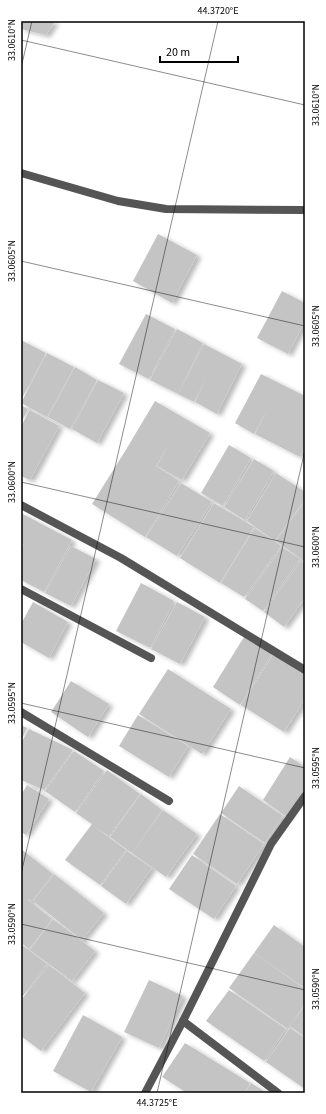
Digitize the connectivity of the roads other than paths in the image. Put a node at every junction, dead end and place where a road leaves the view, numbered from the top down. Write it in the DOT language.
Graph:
graph roads {
  1 [pos="21,172"];
  2 [pos="305,210"];
  3 [pos="21,505"];
  4 [pos="21,589"];
  5 [pos="151,658"];
  6 [pos="305,670"];
  7 [pos="21,712"];
  8 [pos="305,796"];
  9 [pos="169,801"];
  10 [pos="183,1021"];
  11 [pos="145,1093"];
  12 [pos="278,1093"];
  1 -- 2 [label="street"];
  3 -- 6 [label="street"];
  4 -- 5 [label="street"];
  7 -- 9 [label="street"];
  8 -- 10 [label="street"];
  10 -- 11 [label="street"];
  10 -- 12 [label="street"];
}
